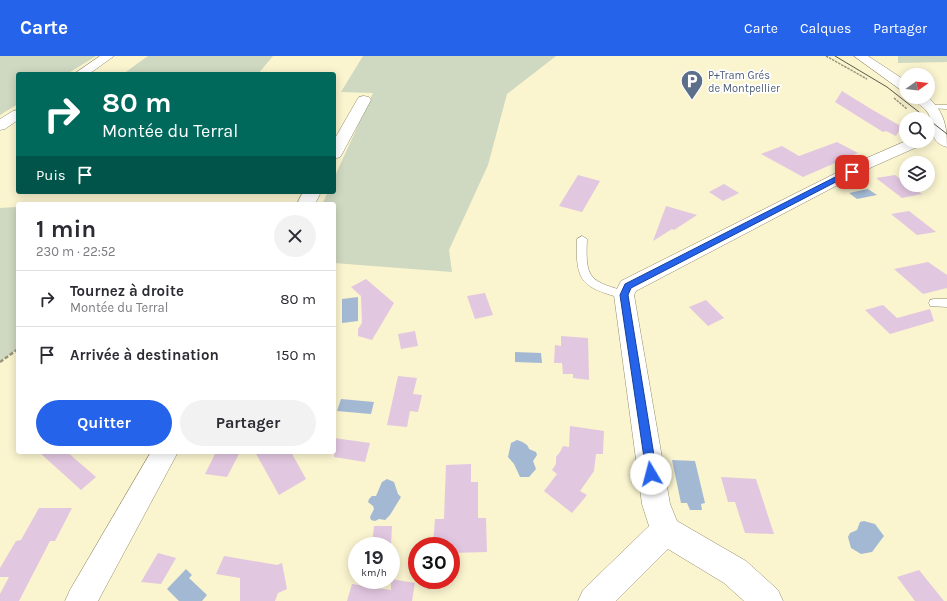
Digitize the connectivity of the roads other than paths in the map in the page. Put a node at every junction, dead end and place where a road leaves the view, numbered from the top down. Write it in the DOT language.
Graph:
graph roads {
  1 [pos="108,56"];
  2 [pos="861,57"];
  3 [pos="83,72"];
  4 [pos="899,82"];
  5 [pos="364,100"];
  6 [pos="926,104"];
  7 [pos="930,107"];
  8 [pos="947,107"];
  9 [pos="16,115"];
  10 [pos="0,126"];
  11 [pos="939,139"];
  12 [pos="903,148"];
  13 [pos="336,150"];
  14 [pos="582,239"];
  15 [pos="624,295"];
  16 [pos="934,303"];
  17 [pos="947,304"];
  18 [pos="164,454"];
  19 [pos="666,531"];
  20 [pos="81,601"];
  21 [pos="594,601"];
  22 [pos="767,601"];
  1 -- 3 [label="street"];
  2 -- 4 [label="street"];
  5 -- 13 [label="street"];
  6 -- 7 [label="street"];
  7 -- 8 [label="lane"];
  7 -- 11 [label="street"];
  9 -- 10 [label="street"];
  12 -- 15 [label="street"];
  14 -- 15 [label="lane"];
  15 -- 19 [label="street"];
  16 -- 17 [label="lane"];
  18 -- 20 [label="street"];
  19 -- 21 [label="street"];
  19 -- 22 [label="street"];
}
